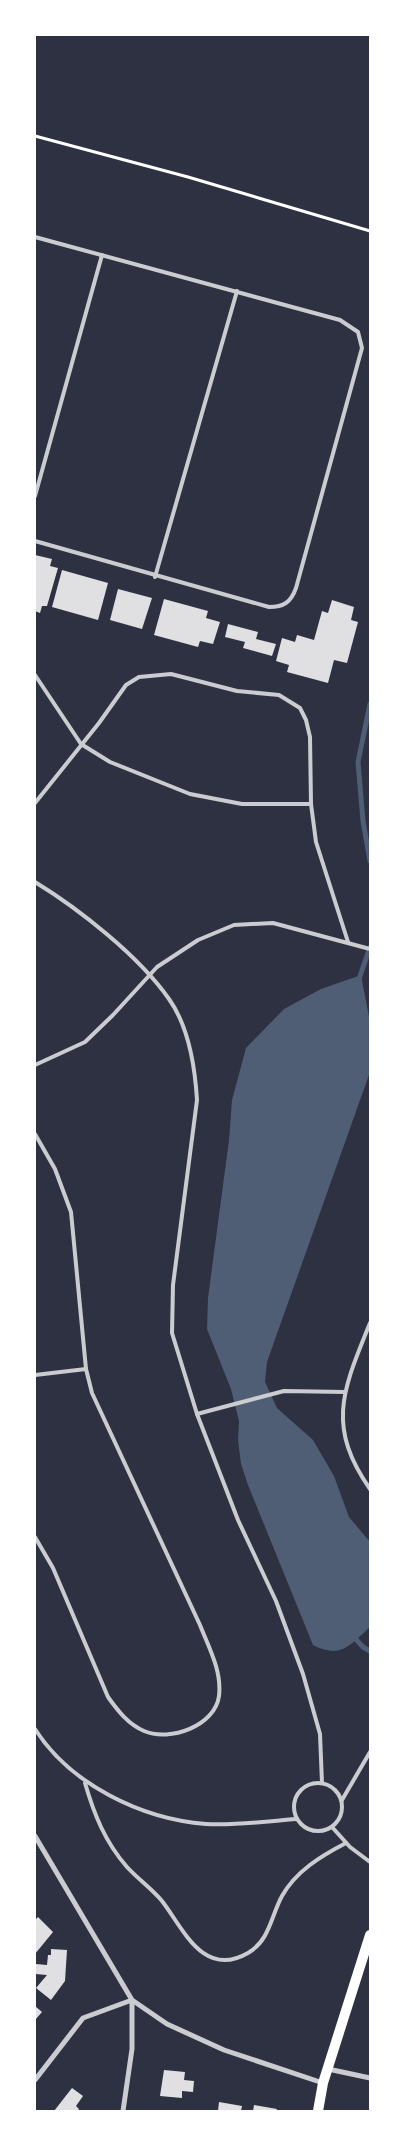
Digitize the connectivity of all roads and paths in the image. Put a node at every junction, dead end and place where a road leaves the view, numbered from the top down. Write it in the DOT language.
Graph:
graph roads {
  1 [pos="35,136"];
  2 [pos="370,231"];
  3 [pos="35,237"];
  4 [pos="102,256"];
  5 [pos="237,291"];
  6 [pos="35,496"];
  7 [pos="35,541"];
  8 [pos="154,577"];
  9 [pos="35,675"];
  10 [pos="81,744"];
  11 [pos="35,803"];
  12 [pos="311,804"];
  13 [pos="35,882"];
  14 [pos="348,942"];
  15 [pos="370,948"];
  16 [pos="149,976"];
  17 [pos="35,1065"];
  18 [pos="35,1134"];
  19 [pos="370,1323"];
  20 [pos="86,1369"];
  21 [pos="35,1375"];
  22 [pos="345,1392"];
  23 [pos="197,1414"];
  24 [pos="370,1489"];
  25 [pos="35,1538"];
  26 [pos="35,1729"];
  27 [pos="370,1752"];
  28 [pos="85,1783"];
  29 [pos="322,1783"];
  30 [pos="342,1800"];
  31 [pos="297,1819"];
  32 [pos="332,1827"];
  33 [pos="35,1836"];
  34 [pos="346,1843"];
  35 [pos="370,1862"];
  36 [pos="370,1935"];
  37 [pos="132,2000"];
  38 [pos="327,2069"];
  39 [pos="370,2078"];
  40 [pos="35,2080"];
  41 [pos="323,2083"];
  42 [pos="123,2111"];
  43 [pos="318,2111"];
  1 -- 2 [label="path"];
  3 -- 4 [label="lane"];
  4 -- 5 [label="lane"];
  4 -- 6 [label="lane"];
  5 -- 8 [label="lane"];
  5 -- 8 [label="lane"];
  7 -- 8 [label="lane"];
  9 -- 10 [label="lane"];
  10 -- 11 [label="lane"];
  10 -- 12 [label="lane"];
  10 -- 12 [label="lane"];
  12 -- 14 [label="lane"];
  13 -- 16 [label="lane"];
  14 -- 15 [label="lane"];
  14 -- 16 [label="lane"];
  16 -- 17 [label="lane"];
  16 -- 23 [label="lane"];
  18 -- 20 [label="lane"];
  19 -- 22 [label="lane"];
  20 -- 21 [label="lane"];
  20 -- 25 [label="lane"];
  22 -- 23 [label="lane"];
  22 -- 24 [label="lane"];
  23 -- 29 [label="lane"];
  26 -- 28 [label="lane"];
  27 -- 30 [label="lane"];
  28 -- 31 [label="lane"];
  28 -- 34 [label="lane"];
  29 -- 30 [label="lane"];
  29 -- 31 [label="lane"];
  30 -- 32 [label="lane"];
  31 -- 32 [label="lane"];
  32 -- 34 [label="lane"];
  33 -- 37 [label="street"];
  34 -- 35 [label="lane"];
  36 -- 38 [label="main road"];
  37 -- 40 [label="street"];
  37 -- 41 [label="street"];
  37 -- 42 [label="street"];
  38 -- 39 [label="street"];
  38 -- 41 [label="main road"];
  41 -- 43 [label="main road"];
}
